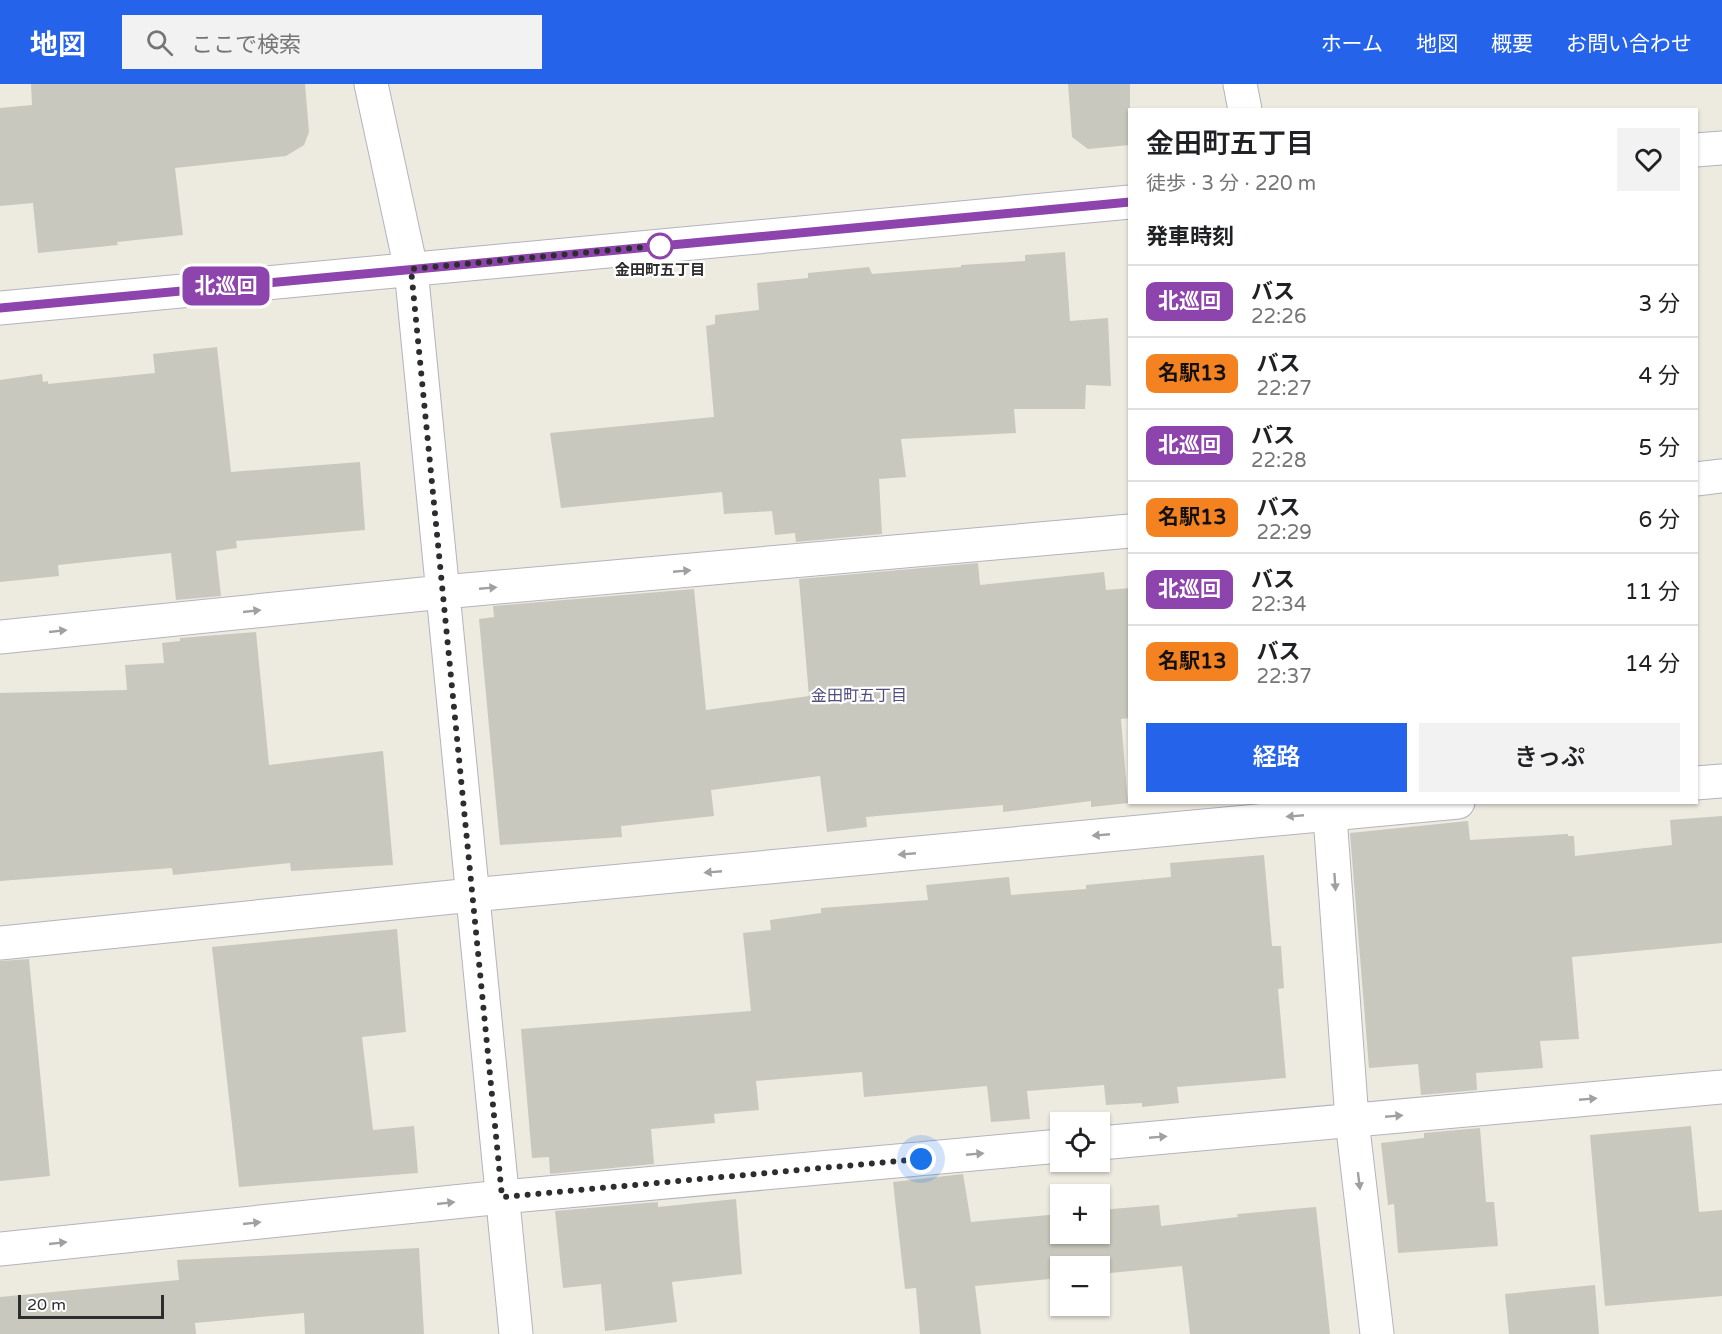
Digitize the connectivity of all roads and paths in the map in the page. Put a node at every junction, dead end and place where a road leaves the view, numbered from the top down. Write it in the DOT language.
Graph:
graph roads {
  1 [pos="371,84"];
  2 [pos="1240,84"];
  3 [pos="1245,108"];
  4 [pos="1722,148"];
  5 [pos="1698,150"];
  6 [pos="1128,202"];
  7 [pos="411,269"];
  8 [pos="0,308"];
  9 [pos="1722,476"];
  10 [pos="1698,479"];
  11 [pos="1128,531"];
  12 [pos="443,592"];
  13 [pos="0,637"];
  14 [pos="1722,781"];
  15 [pos="1698,783"];
  16 [pos="1415,804"];
  17 [pos="1329,808"];
  18 [pos="472,895"];
  19 [pos="0,943"];
  20 [pos="1722,1087"];
  21 [pos="1352,1120"];
  22 [pos="1110,1142"];
  23 [pos="1050,1147"];
  24 [pos="502,1197"];
  25 [pos="0,1249"];
  26 [pos="516,1334"];
  27 [pos="1377,1334"];
  1 -- 7 [label="street"];
  2 -- 3 [label="street"];
  4 -- 5 [label="street"];
  6 -- 7 [label="street"];
  7 -- 8 [label="street"];
  7 -- 12 [label="street"];
  9 -- 10 [label="street"];
  12 -- 11 [label="street, one-way"];
  13 -- 12 [label="street, one-way"];
  12 -- 18 [label="street"];
  14 -- 15 [label="street"];
  16 -- 17 [label="street"];
  17 -- 18 [label="street, one-way"];
  17 -- 21 [label="street, one-way"];
  18 -- 19 [label="street"];
  18 -- 24 [label="street"];
  21 -- 20 [label="street, one-way"];
  22 -- 21 [label="street, one-way"];
  21 -- 27 [label="street, one-way"];
  24 -- 23 [label="street, one-way"];
  25 -- 24 [label="street, one-way"];
  24 -- 26 [label="street"];
}
